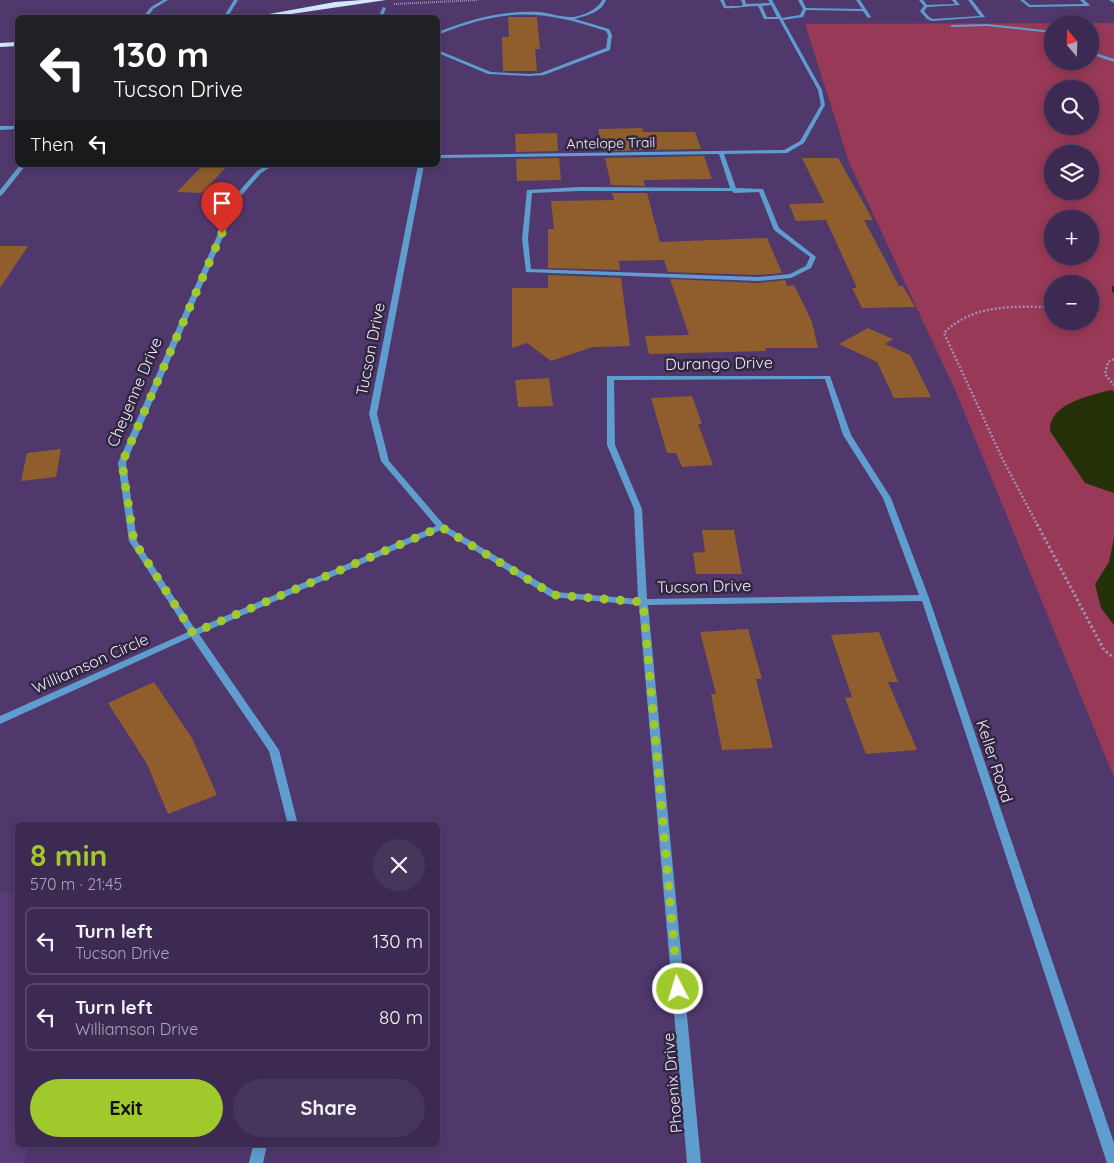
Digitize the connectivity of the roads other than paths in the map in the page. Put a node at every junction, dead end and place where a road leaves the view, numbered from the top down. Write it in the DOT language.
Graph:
graph roads {
  1 [pos="166,0"];
  2 [pos="236,0"];
  3 [pos="383,0"];
  4 [pos="604,0"];
  5 [pos="722,0"];
  6 [pos="800,0"];
  7 [pos="858,0"];
  8 [pos="922,0"];
  9 [pos="954,0"];
  10 [pos="970,0"];
  11 [pos="1023,0"];
  12 [pos="1082,0"];
  13 [pos="744,2"];
  14 [pos="772,2"];
  15 [pos="759,4"];
  16 [pos="926,6"];
  17 [pos="384,8"];
  18 [pos="805,9"];
  19 [pos="865,10"];
  20 [pos="146,15"];
  21 [pos="227,15"];
  22 [pos="274,15"];
  23 [pos="381,15"];
  24 [pos="869,16"];
  25 [pos="574,18"];
  26 [pos="781,19"];
  27 [pos="952,26"];
  28 [pos="1044,31"];
  29 [pos="440,32"];
  30 [pos="15,44"];
  31 [pos="0,45"];
  32 [pos="440,53"];
  33 [pos="1099,56"];
  34 [pos="1114,62"];
  35 [pos="15,127"];
  36 [pos="0,128"];
  37 [pos="720,153"];
  38 [pos="440,156"];
  39 [pos="21,167"];
  40 [pos="267,167"];
  41 [pos="421,167"];
  42 [pos="734,191"];
  43 [pos="0,194"];
  44 [pos="828,377"];
  45 [pos="610,378"];
  46 [pos="441,527"];
  47 [pos="925,598"];
  48 [pos="643,602"];
  49 [pos="193,633"];
  50 [pos="0,720"];
  51 [pos="292,822"];
  52 [pos="260,1147"];
  53 [pos="256,1163"];
  54 [pos="694,1163"];
  55 [pos="1114,1163"];
  1 -- 20 [label="street"];
  2 -- 21 [label="street"];
  3 -- 22 [label="main road"];
  4 -- 25 [label="lane"];
  5 -- 13 [label="street"];
  6 -- 18 [label="street"];
  7 -- 19 [label="street"];
  8 -- 16 [label="street"];
  9 -- 16 [label="street"];
  10 -- 16 [label="street"];
  11 -- 12 [label="street"];
  11 -- 12 [label="street"];
  13 -- 15 [label="street"];
  14 -- 15 [label="street"];
  14 -- 26 [label="street"];
  15 -- 26 [label="street"];
  17 -- 23 [label="street"];
  18 -- 19 [label="street"];
  18 -- 26 [label="street"];
  19 -- 24 [label="street"];
  25 -- 29 [label="street"];
  25 -- 32 [label="street"];
  26 -- 37 [label="street, Antelope Trail"];
  27 -- 28 [label="street"];
  30 -- 31 [label="main road"];
  33 -- 34 [label="street"];
  35 -- 36 [label="street"];
  37 -- 38 [label="street, Antelope Trail"];
  37 -- 42 [label="street"];
  39 -- 43 [label="street"];
  40 -- 49 [label="street, Cheyenne Drive"];
  41 -- 46 [label="street, Tucson Drive"];
  42 -- 42 [label="street"];
  44 -- 45 [label="street, Durango Drive"];
  44 -- 47 [label="street, Keller Road"];
  45 -- 48 [label="street, Phoenix Drive"];
  46 -- 48 [label="street, Tucson Drive"];
  46 -- 49 [label="street, Williamson Circle"];
  47 -- 48 [label="street, Tucson Drive"];
  47 -- 55 [label="street, Keller Road"];
  48 -- 54 [label="street, Phoenix Drive"];
  49 -- 50 [label="street, Williamson Circle"];
  49 -- 51 [label="street, Cheyenne Drive"];
  52 -- 53 [label="street"];
}
